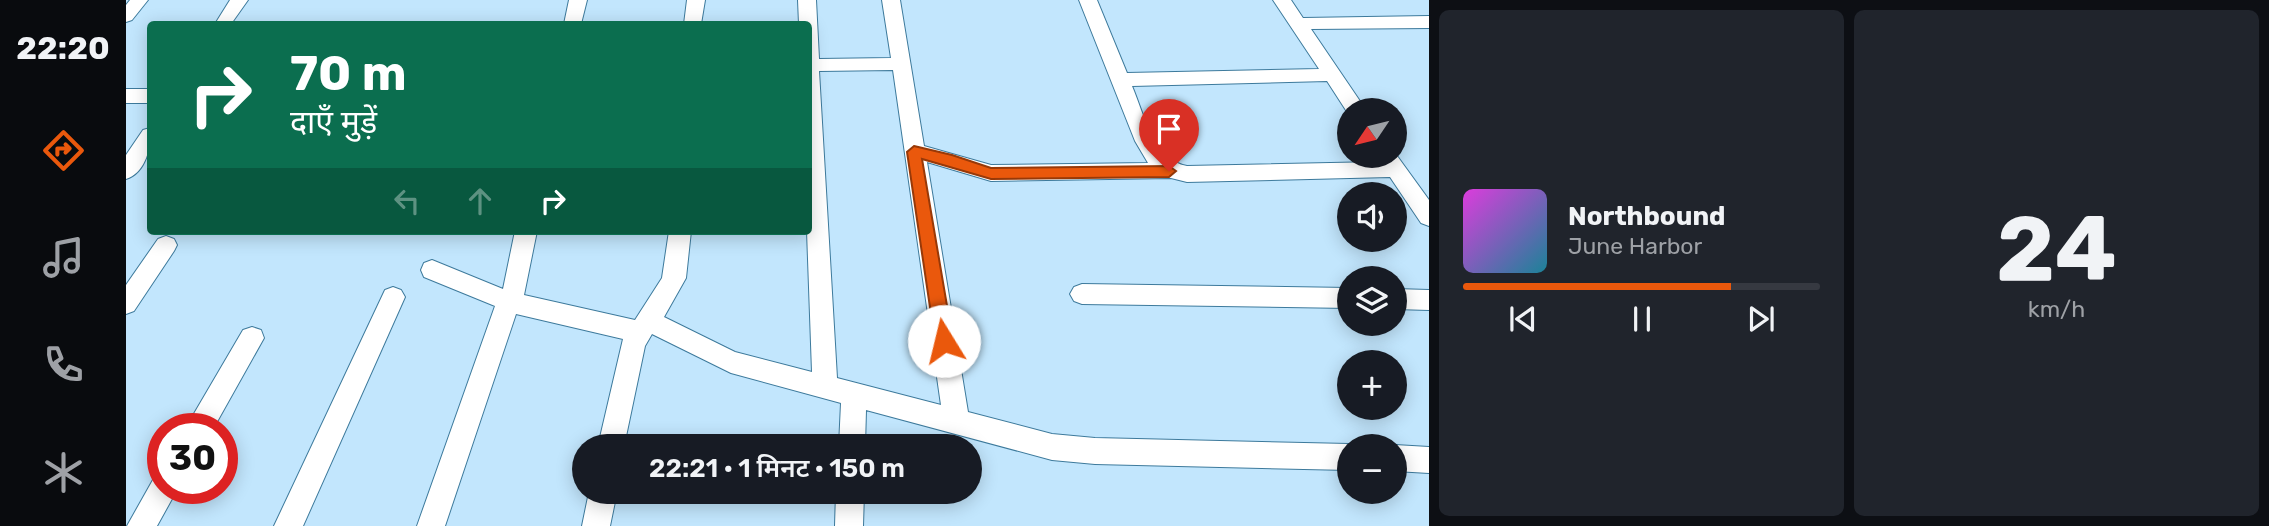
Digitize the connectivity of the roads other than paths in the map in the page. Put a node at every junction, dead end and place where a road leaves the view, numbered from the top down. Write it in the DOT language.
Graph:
graph roads {
  1 [pos="139,0"];
  2 [pos="239,0"];
  3 [pos="578,0"];
  4 [pos="696,0"];
  5 [pos="807,0"];
  6 [pos="891,0"];
  7 [pos="1088,0"];
  8 [pos="1282,0"];
  9 [pos="126,16"];
  10 [pos="225,21"];
  11 [pos="574,21"];
  12 [pos="693,21"];
  13 [pos="808,21"];
  14 [pos="1429,22"];
  15 [pos="1299,24"];
  16 [pos="900,64"];
  17 [pos="812,65"];
  18 [pos="1332,75"];
  19 [pos="1120,80"];
  20 [pos="126,96"];
  21 [pos="147,96"];
  22 [pos="1348,98"];
  23 [pos="812,125"];
  24 [pos="147,140"];
  25 [pos="914,152"];
  26 [pos="1337,165"];
  27 [pos="1394,168"];
  28 [pos="126,171"];
  29 [pos="1169,171"];
  30 [pos="1429,217"];
  31 [pos="525,235"];
  32 [pos="679,235"];
  33 [pos="166,245"];
  34 [pos="432,270"];
  35 [pos="1082,294"];
  36 [pos="393,297"];
  37 [pos="1337,298"];
  38 [pos="1407,299"];
  39 [pos="1429,300"];
  40 [pos="510,302"];
  41 [pos="126,304"];
  42 [pos="643,326"];
  43 [pos="252,338"];
  44 [pos="825,387"];
  45 [pos="854,396"];
  46 [pos="207,413"];
  47 [pos="957,422"];
  48 [pos="613,434"];
  49 [pos="852,434"];
  50 [pos="1337,457"];
  51 [pos="1407,459"];
  52 [pos="1429,460"];
  53 [pos="154,504"];
  54 [pos="601,504"];
  55 [pos="850,504"];
  56 [pos="141,526"];
  57 [pos="288,526"];
  58 [pos="431,526"];
  59 [pos="596,526"];
  60 [pos="849,526"];
  1 -- 9 [label="street"];
  2 -- 10 [label="street"];
  3 -- 11 [label="street"];
  4 -- 12 [label="street"];
  5 -- 13 [label="street"];
  6 -- 16 [label="street"];
  7 -- 19 [label="street"];
  8 -- 15 [label="street"];
  14 -- 15 [label="street"];
  15 -- 18 [label="street"];
  16 -- 17 [label="street"];
  16 -- 25 [label="street"];
  18 -- 19 [label="street"];
  18 -- 22 [label="street"];
  19 -- 29 [label="street"];
  20 -- 21 [label="street"];
  23 -- 44 [label="street"];
  24 -- 28 [label="street"];
  25 -- 29 [label="street"];
  25 -- 47 [label="street"];
  26 -- 29 [label="street"];
  27 -- 30 [label="street"];
  31 -- 40 [label="street"];
  32 -- 42 [label="street"];
  33 -- 41 [label="street"];
  34 -- 40 [label="street"];
  35 -- 37 [label="street"];
  36 -- 57 [label="street"];
  38 -- 39 [label="street"];
  40 -- 42 [label="street"];
  40 -- 58 [label="street"];
  42 -- 44 [label="street"];
  42 -- 48 [label="street"];
  43 -- 46 [label="street"];
  44 -- 45 [label="street"];
  45 -- 47 [label="street"];
  45 -- 49 [label="street"];
  47 -- 50 [label="street"];
  51 -- 52 [label="street"];
  53 -- 56 [label="street"];
  54 -- 59 [label="street"];
  55 -- 60 [label="street"];
}
